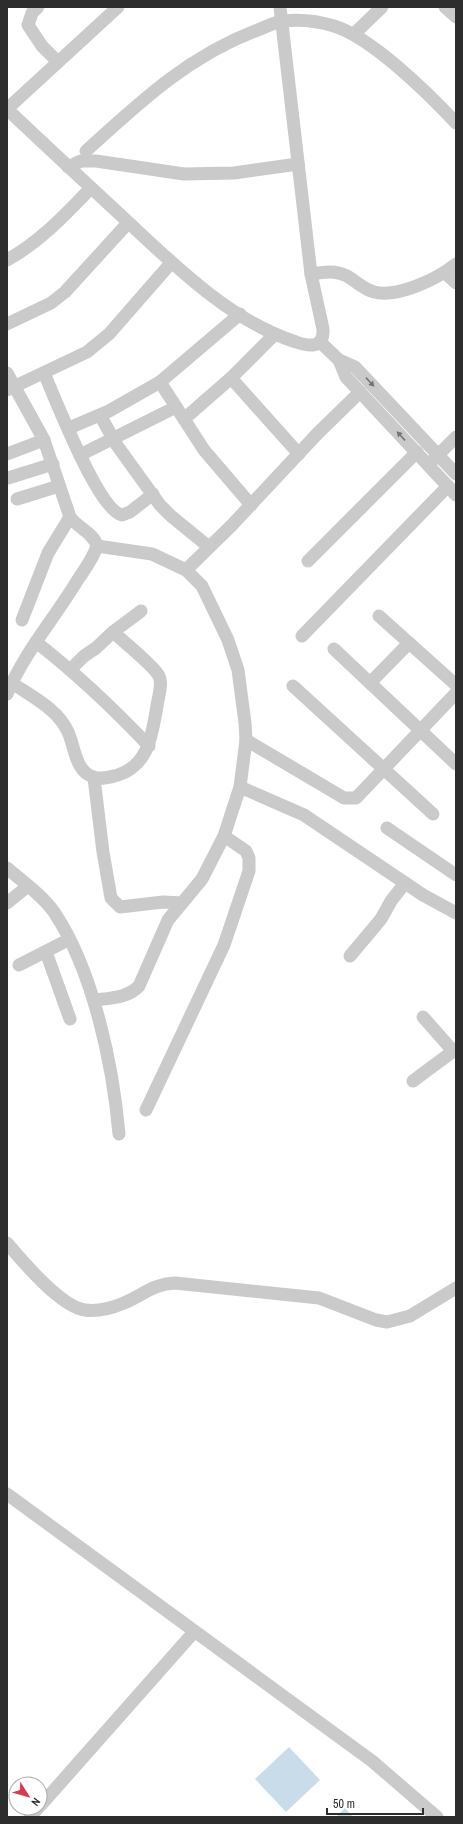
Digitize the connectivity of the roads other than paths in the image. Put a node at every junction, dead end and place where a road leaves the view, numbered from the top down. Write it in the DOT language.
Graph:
graph roads {
  1 [pos="38,7"];
  2 [pos="118,7"];
  3 [pos="280,7"];
  4 [pos="382,7"];
  5 [pos="282,21"];
  6 [pos="354,34"];
  7 [pos="58,62"];
  8 [pos="7,109"];
  9 [pos="456,123"];
  10 [pos="86,151"];
  11 [pos="298,164"];
  12 [pos="68,167"];
  13 [pos="91,188"];
  14 [pos="128,223"];
  15 [pos="7,260"];
  16 [pos="171,263"];
  17 [pos="456,264"];
  18 [pos="445,272"];
  19 [pos="311,274"];
  20 [pos="456,283"];
  21 [pos="240,314"];
  22 [pos="7,324"];
  23 [pos="275,334"];
  24 [pos="320,342"];
  25 [pos="339,360"];
  26 [pos="44,372"];
  27 [pos="7,373"];
  28 [pos="231,378"];
  29 [pos="160,382"];
  30 [pos="11,388"];
  31 [pos="360,392"];
  32 [pos="176,407"];
  33 [pos="100,416"];
  34 [pos="184,420"];
  35 [pos="69,428"];
  36 [pos="456,437"];
  37 [pos="113,439"];
  38 [pos="44,440"];
  39 [pos="417,452"];
  40 [pos="7,454"];
  41 [pos="299,454"];
  42 [pos="80,455"];
  43 [pos="439,455"];
  44 [pos="53,464"];
  45 [pos="428,464"];
  46 [pos="456,474"];
  47 [pos="8,478"];
  48 [pos="59,486"];
  49 [pos="452,491"];
  50 [pos="153,494"];
  51 [pos="18,499"];
  52 [pos="251,505"];
  53 [pos="70,517"];
  54 [pos="97,546"];
  55 [pos="209,547"];
  56 [pos="308,561"];
  57 [pos="186,570"];
  58 [pos="141,611"];
  59 [pos="379,616"];
  60 [pos="22,620"];
  61 [pos="113,632"];
  62 [pos="302,636"];
  63 [pos="36,642"];
  64 [pos="409,643"];
  65 [pos="334,649"];
  66 [pos="71,669"];
  67 [pos="370,683"];
  68 [pos="456,685"];
  69 [pos="293,686"];
  70 [pos="9,689"];
  71 [pos="456,693"];
  72 [pos="420,730"];
  73 [pos="246,740"];
  74 [pos="148,746"];
  75 [pos="456,764"];
  76 [pos="384,768"];
  77 [pos="94,778"];
  78 [pos="240,787"];
  79 [pos="433,814"];
  80 [pos="387,828"];
  81 [pos="224,836"];
  82 [pos="7,868"];
  83 [pos="456,875"];
  84 [pos="405,883"];
  85 [pos="28,886"];
  86 [pos="7,903"];
  87 [pos="182,903"];
  88 [pos="456,913"];
  89 [pos="68,940"];
  90 [pos="46,952"];
  91 [pos="350,956"];
  92 [pos="20,966"];
  93 [pos="94,1000"];
  94 [pos="423,1016"];
  95 [pos="70,1019"];
  96 [pos="454,1050"];
  97 [pos="413,1081"];
  98 [pos="146,1110"];
  99 [pos="119,1134"];
  100 [pos="7,1243"];
  101 [pos="456,1288"];
  102 [pos="7,1494"];
  103 [pos="194,1632"];
  104 [pos="48,1797"];
  105 [pos="437,1817"];
  1 -- 7 [label="street"];
  2 -- 7 [label="street"];
  3 -- 5 [label="street"];
  4 -- 6 [label="street"];
  5 -- 6 [label="street"];
  5 -- 10 [label="street"];
  5 -- 11 [label="street"];
  6 -- 9 [label="street"];
  7 -- 8 [label="street"];
  8 -- 12 [label="street"];
  11 -- 12 [label="street"];
  11 -- 19 [label="street"];
  12 -- 13 [label="street"];
  13 -- 14 [label="street"];
  13 -- 15 [label="street"];
  14 -- 16 [label="street"];
  14 -- 22 [label="street"];
  16 -- 21 [label="street"];
  16 -- 26 [label="street"];
  17 -- 18 [label="street"];
  18 -- 19 [label="street"];
  18 -- 20 [label="street"];
  19 -- 24 [label="street"];
  21 -- 23 [label="street"];
  21 -- 29 [label="street"];
  23 -- 24 [label="street"];
  23 -- 28 [label="street"];
  24 -- 25 [label="street"];
  25 -- 31 [label="street"];
  25 -- 43 [label="street, one-way"];
  26 -- 30 [label="street"];
  26 -- 35 [label="street"];
  27 -- 30 [label="street"];
  28 -- 34 [label="street"];
  28 -- 41 [label="street"];
  29 -- 32 [label="street"];
  29 -- 33 [label="street"];
  30 -- 38 [label="street"];
  39 -- 31 [label="street, one-way"];
  31 -- 41 [label="street"];
  32 -- 34 [label="street"];
  32 -- 37 [label="street"];
  33 -- 35 [label="street"];
  33 -- 37 [label="street"];
  34 -- 52 [label="street"];
  35 -- 42 [label="street"];
  36 -- 43 [label="street"];
  37 -- 42 [label="street"];
  37 -- 50 [label="street"];
  38 -- 40 [label="street"];
  38 -- 44 [label="street"];
  39 -- 45 [label="street"];
  39 -- 56 [label="street"];
  41 -- 52 [label="street"];
  42 -- 50 [label="street"];
  43 -- 45 [label="street"];
  43 -- 46 [label="street"];
  44 -- 47 [label="street"];
  44 -- 48 [label="street"];
  45 -- 49 [label="street"];
  48 -- 51 [label="street"];
  48 -- 53 [label="street"];
  49 -- 62 [label="street"];
  50 -- 55 [label="street"];
  52 -- 55 [label="street"];
  53 -- 54 [label="street"];
  53 -- 60 [label="street"];
  54 -- 57 [label="street"];
  54 -- 63 [label="street"];
  55 -- 57 [label="street"];
  57 -- 73 [label="street"];
  58 -- 61 [label="street"];
  59 -- 64 [label="street"];
  61 -- 66 [label="street"];
  61 -- 74 [label="street"];
  63 -- 66 [label="street"];
  63 -- 70 [label="street"];
  64 -- 67 [label="street"];
  64 -- 68 [label="street"];
  65 -- 67 [label="street"];
  66 -- 74 [label="street"];
  67 -- 72 [label="street"];
  69 -- 76 [label="street"];
  70 -- 77 [label="street"];
  71 -- 72 [label="street"];
  72 -- 75 [label="street"];
  72 -- 76 [label="street"];
  73 -- 76 [label="street"];
  73 -- 78 [label="street"];
  74 -- 77 [label="street"];
  76 -- 79 [label="street"];
  77 -- 87 [label="street"];
  78 -- 81 [label="street"];
  78 -- 84 [label="street"];
  80 -- 83 [label="street"];
  81 -- 87 [label="street"];
  81 -- 98 [label="street"];
  82 -- 85 [label="street"];
  84 -- 88 [label="street"];
  84 -- 91 [label="street"];
  85 -- 86 [label="street"];
  85 -- 89 [label="street"];
  87 -- 93 [label="street"];
  89 -- 90 [label="street"];
  89 -- 93 [label="street"];
  90 -- 92 [label="street"];
  90 -- 95 [label="street"];
  93 -- 99 [label="street"];
  94 -- 96 [label="street"];
  96 -- 97 [label="street"];
  100 -- 101 [label="street"];
  102 -- 103 [label="street"];
  103 -- 104 [label="street"];
  103 -- 105 [label="street"];
}
